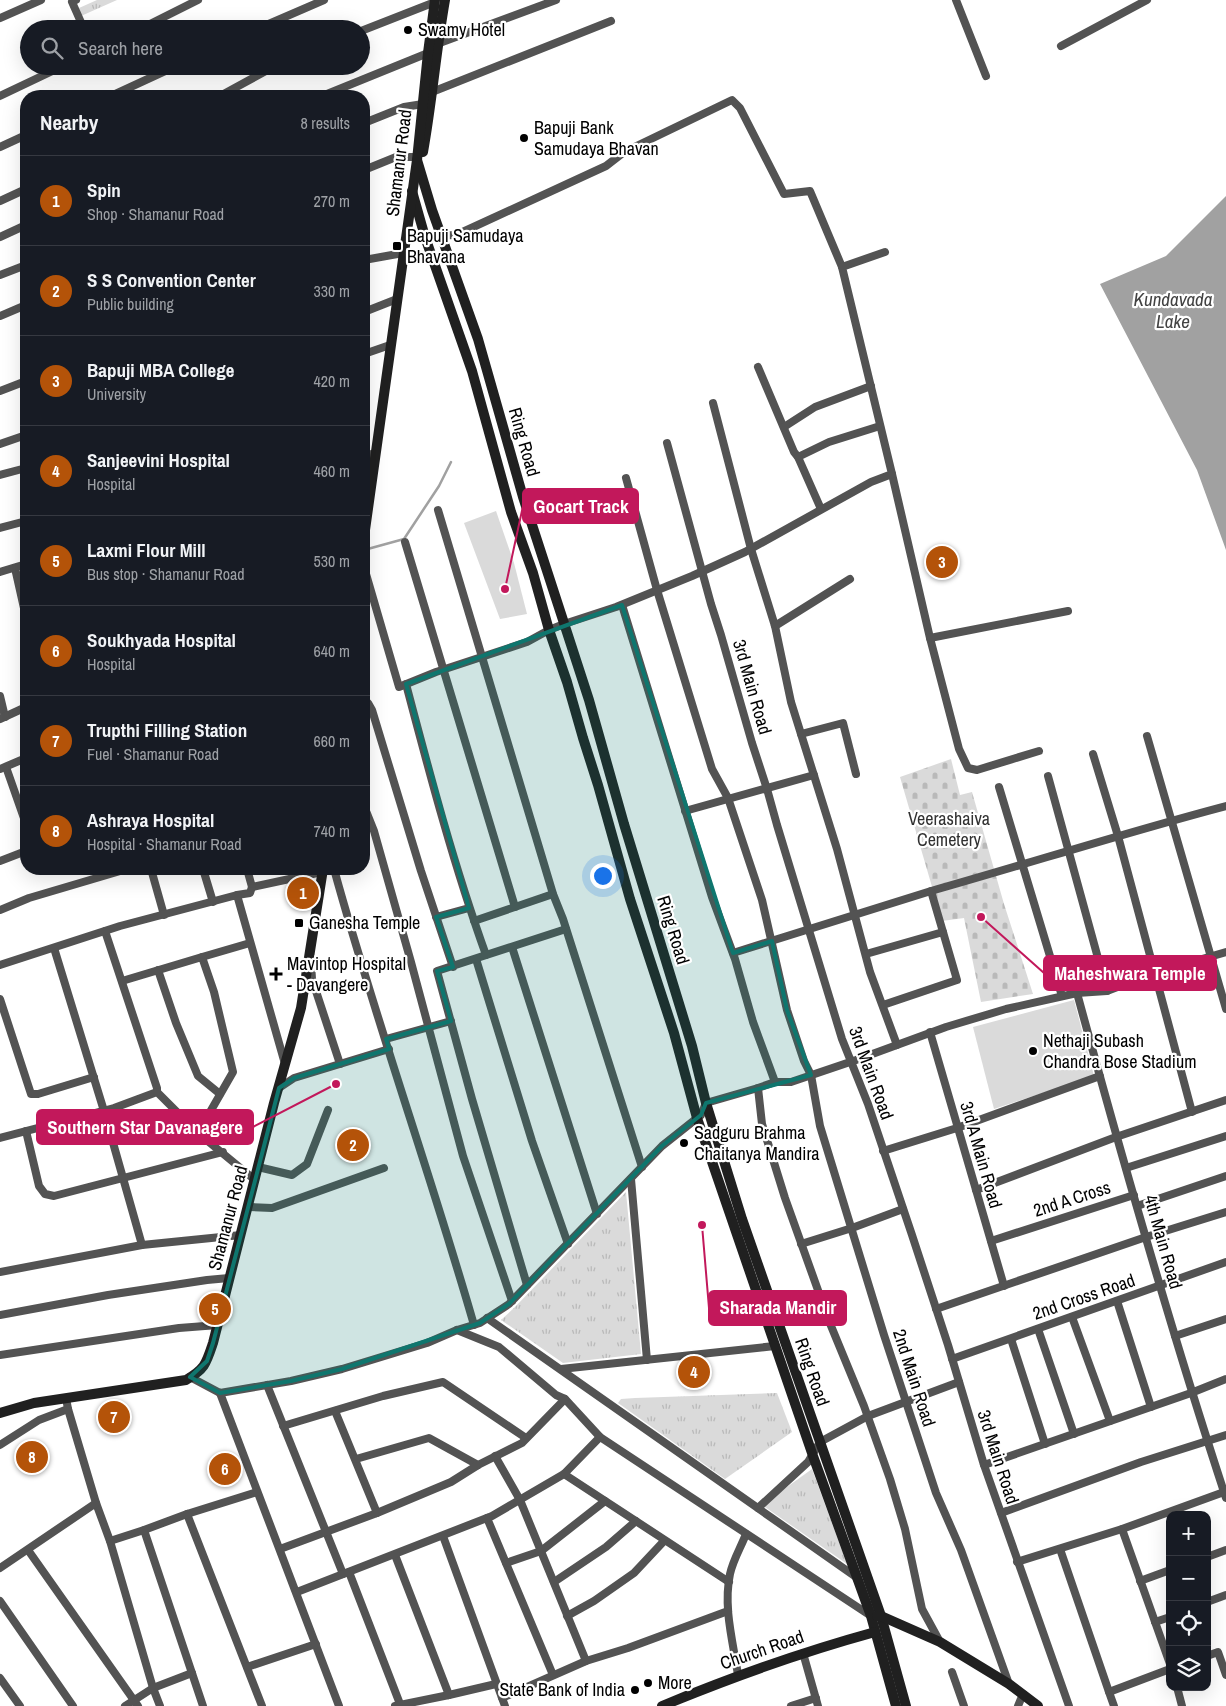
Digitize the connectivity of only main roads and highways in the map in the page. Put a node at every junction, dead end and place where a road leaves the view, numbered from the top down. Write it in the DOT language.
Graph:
graph roads {
  1 [pos="438,1"];
  2 [pos="416,158"];
  3 [pos="420,171"];
  4 [pos="412,191"];
  5 [pos="417,209"];
  6 [pos="370,495"];
  7 [pos="321,875"];
  8 [pos="0,1413"];
  9 [pos="876,1616"];
  10 [pos="875,1632"];
  11 [pos="678,1703"];
  12 [pos="662,1706"];
  13 [pos="896,1706"];
  14 [pos="906,1706"];
  15 [pos="1038,1706"];
  1 -- 2 [label="main road, Shamanur Road"];
  1 -- 3 [label="main road, Shamanur Road"];
  2 -- 3 [label="main road, Ring Road"];
  2 -- 4 [label="main road, Shamanur Road"];
  3 -- 5 [label="main road, Shamanur Road"];
  3 -- 9 [label="main road, Ring Road"];
  4 -- 5 [label="main road, Ring Road"];
  4 -- 6 [label="main road, Shamanur Road"];
  5 -- 9 [label="main road, Ring Road"];
  7 -- 8 [label="main road, Shamanur Road"];
  9 -- 10 [label="main road, Ring Road"];
  9 -- 14 [label="main road, Ring Road"];
  9 -- 15 [label="main road"];
  10 -- 11 [label="main road, Church Road"];
  10 -- 13 [label="main road, Ring Road"];
  11 -- 12 [label="main road, Church Road"];
}
